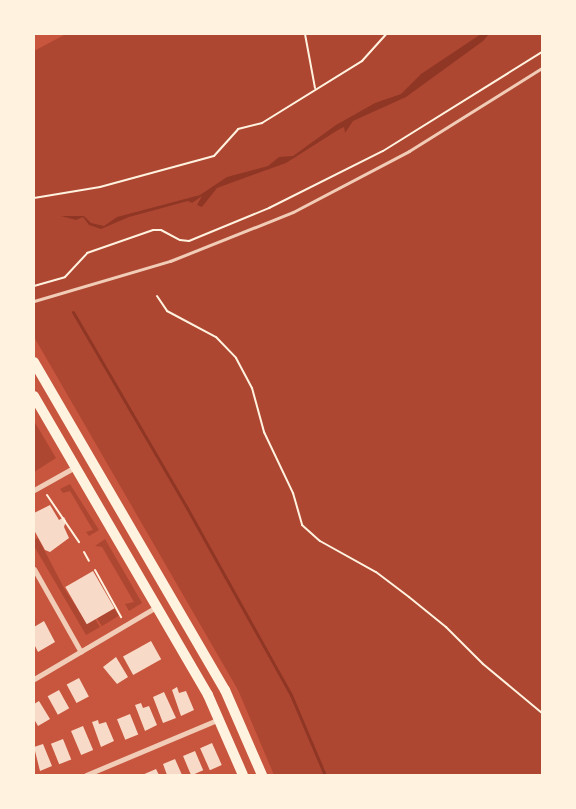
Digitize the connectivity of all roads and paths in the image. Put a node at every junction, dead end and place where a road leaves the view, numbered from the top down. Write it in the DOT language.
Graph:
graph roads {
  1 [pos="305,34"];
  2 [pos="386,34"];
  3 [pos="542,52"];
  4 [pos="542,68"];
  5 [pos="316,88"];
  6 [pos="34,198"];
  7 [pos="34,286"];
  8 [pos="157,296"];
  9 [pos="34,301"];
  10 [pos="34,362"];
  11 [pos="34,396"];
  12 [pos="74,467"];
  13 [pos="34,490"];
  14 [pos="47,495"];
  15 [pos="79,542"];
  16 [pos="84,552"];
  17 [pos="90,561"];
  18 [pos="34,569"];
  19 [pos="95,570"];
  20 [pos="110,585"];
  21 [pos="104,587"];
  22 [pos="156,607"];
  23 [pos="121,617"];
  24 [pos="81,652"];
  25 [pos="34,680"];
  26 [pos="542,713"];
  27 [pos="220,719"];
  28 [pos="86,775"];
  29 [pos="243,775"];
  30 [pos="262,775"];
  1 -- 5 [label="path"];
  2 -- 5 [label="path"];
  3 -- 7 [label="path"];
  4 -- 9 [label="lane"];
  5 -- 6 [label="path"];
  8 -- 26 [label="path"];
  10 -- 30 [label="main road"];
  11 -- 12 [label="main road"];
  12 -- 13 [label="street"];
  12 -- 22 [label="main road"];
  14 -- 15 [label="path"];
  16 -- 17 [label="path"];
  18 -- 24 [label="street"];
  19 -- 21 [label="path"];
  20 -- 21 [label="path"];
  21 -- 23 [label="path"];
  22 -- 24 [label="street"];
  22 -- 27 [label="main road"];
  24 -- 25 [label="street"];
  27 -- 28 [label="street"];
  27 -- 29 [label="main road"];
}
